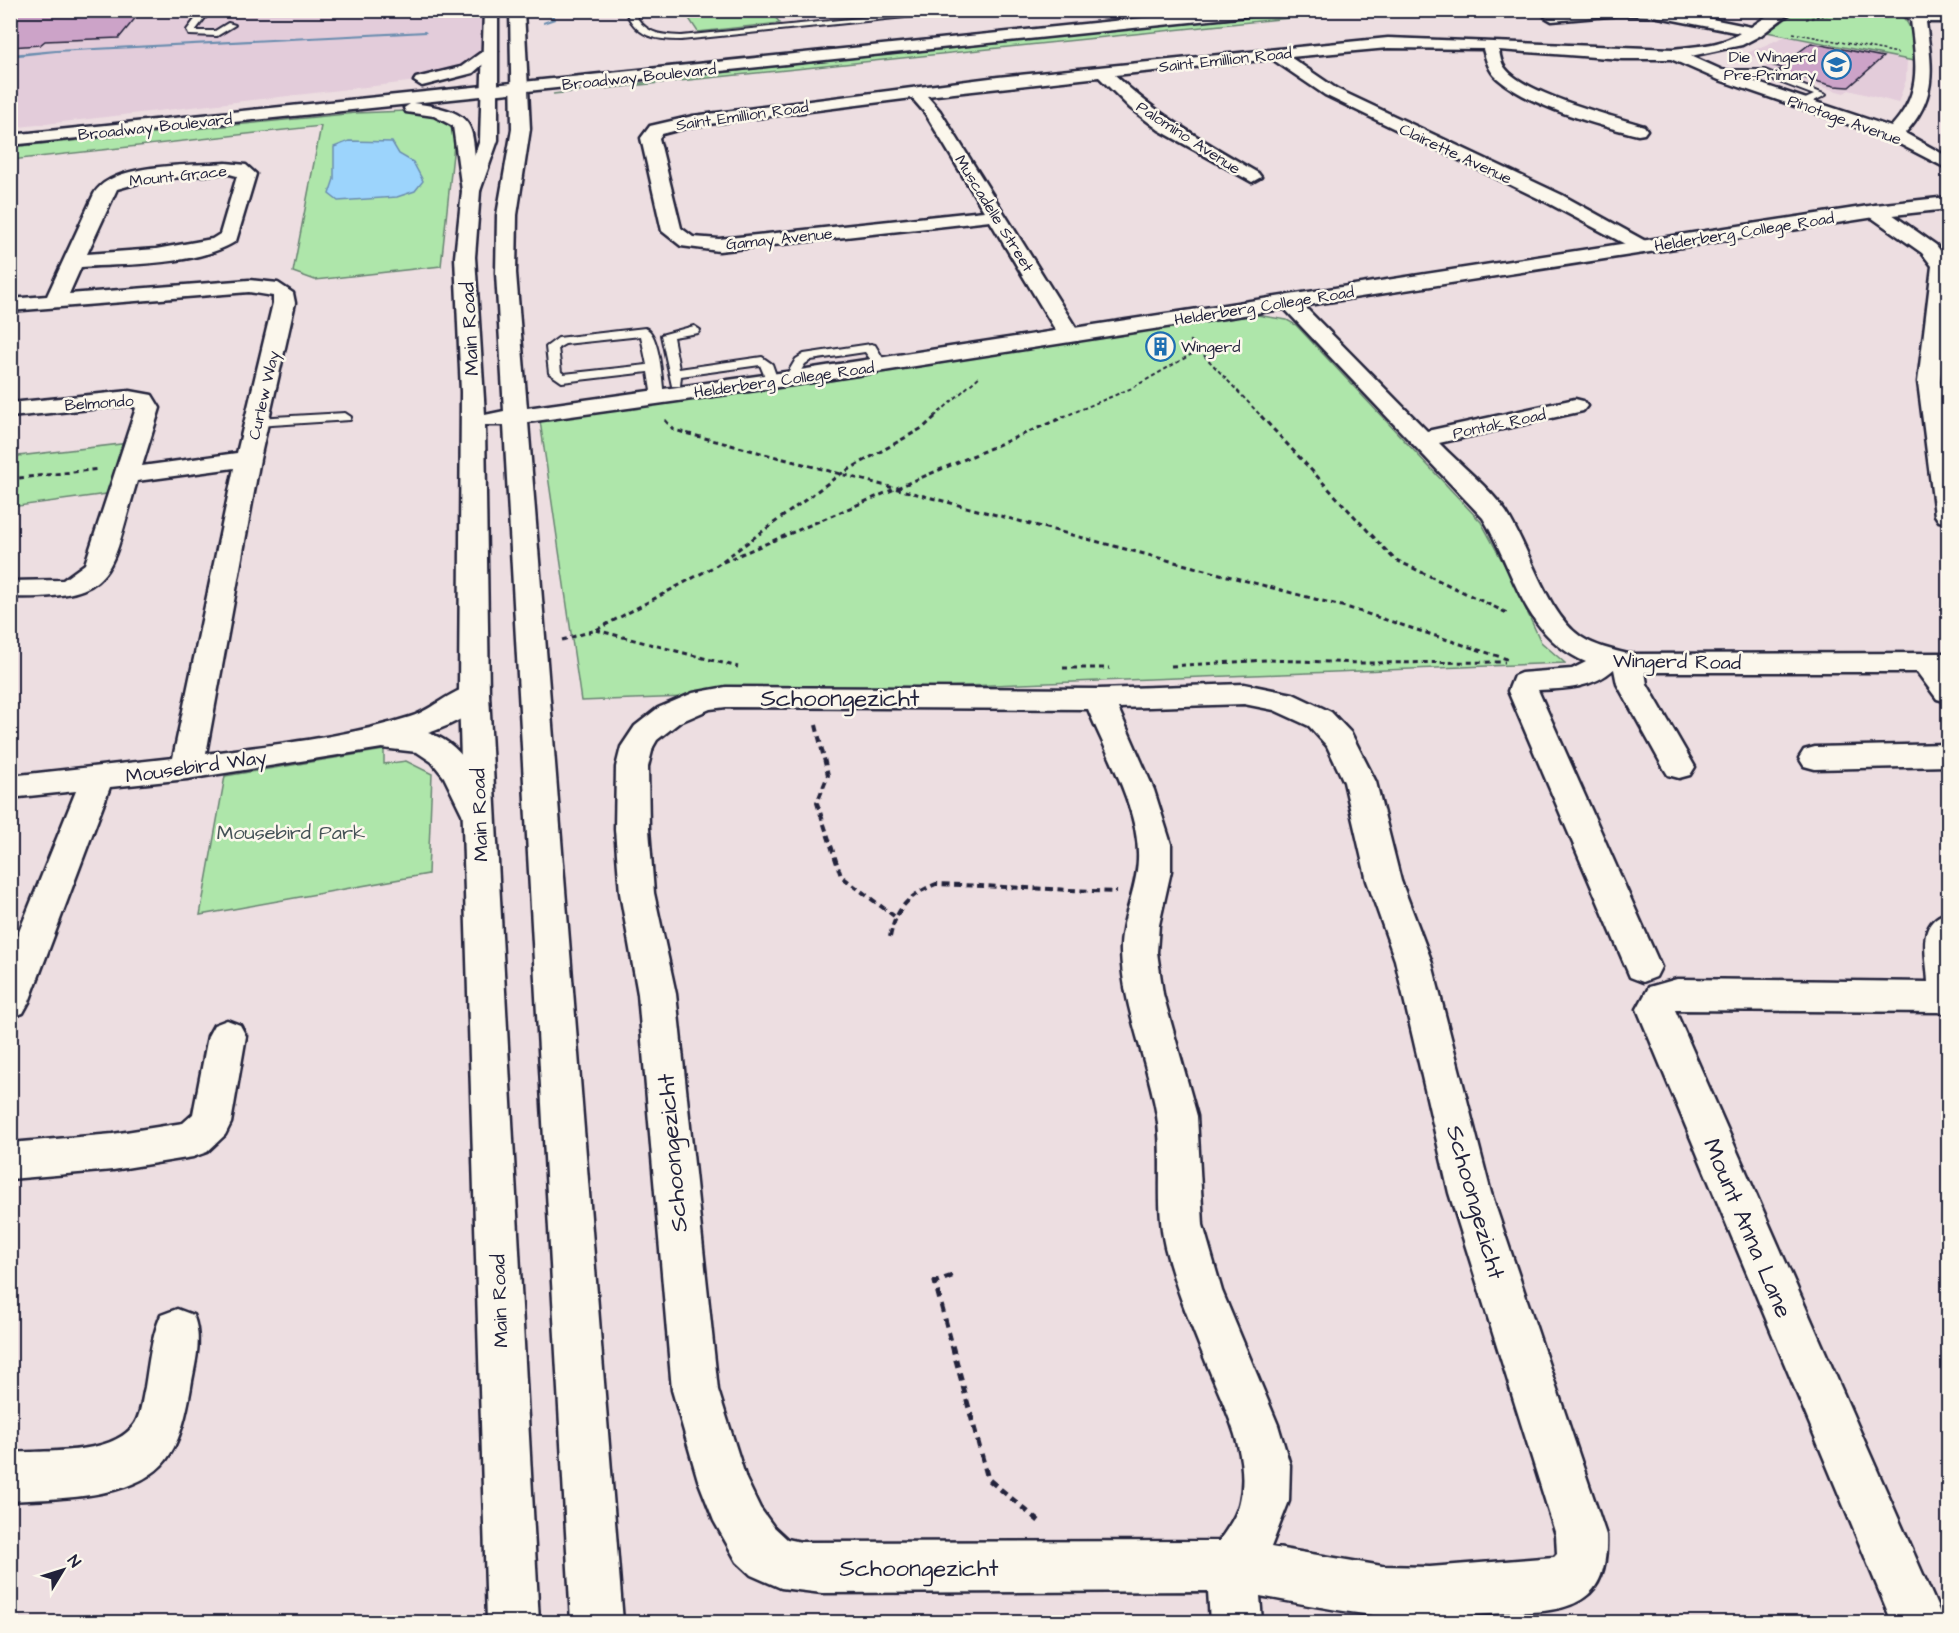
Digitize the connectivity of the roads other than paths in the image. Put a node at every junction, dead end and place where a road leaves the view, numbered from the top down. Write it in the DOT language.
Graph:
graph roads {
  1 [pos="207,10"];
  2 [pos="491,10"];
  3 [pos="517,10"];
  4 [pos="629,10"];
  5 [pos="969,10"];
  6 [pos="1170,10"];
  7 [pos="1267,10"];
  8 [pos="1787,10"];
  9 [pos="1903,10"];
  10 [pos="917,13"];
  11 [pos="1552,17"];
  12 [pos="1918,18"];
  13 [pos="1948,18"];
  14 [pos="231,25"];
  15 [pos="1759,30"];
  16 [pos="1490,45"];
  17 [pos="490,51"];
  18 [pos="1274,54"];
  19 [pos="1673,54"];
  20 [pos="1102,71"];
  21 [pos="521,83"];
  22 [pos="490,86"];
  23 [pos="916,93"];
  24 [pos="182,118"];
  25 [pos="10,129"];
  26 [pos="656,130"];
  27 [pos="1638,130"];
  28 [pos="1894,134"];
  29 [pos="10,140"];
  30 [pos="1948,164"];
  31 [pos="1252,177"];
  32 [pos="471,191"];
  33 [pos="1948,203"];
  34 [pos="1875,211"];
  35 [pos="995,214"];
  36 [pos="1642,247"];
  37 [pos="73,261"];
  38 [pos="55,302"];
  39 [pos="1289,302"];
  40 [pos="10,305"];
  41 [pos="694,330"];
  42 [pos="1070,336"];
  43 [pos="653,368"];
  44 [pos="663,391"];
  45 [pos="1575,406"];
  46 [pos="10,410"];
  47 [pos="345,417"];
  48 [pos="514,417"];
  49 [pos="256,422"];
  50 [pos="473,423"];
  51 [pos="1424,439"];
  52 [pos="248,459"];
  53 [pos="130,470"];
  54 [pos="1948,515"];
  55 [pos="10,589"];
  56 [pos="1617,662"];
  57 [pos="1937,662"];
  58 [pos="1109,684"];
  59 [pos="1948,692"];
  60 [pos="474,694"];
  61 [pos="380,738"];
  62 [pos="1948,755"];
  63 [pos="1815,758"];
  64 [pos="1679,767"];
  65 [pos="188,768"];
  66 [pos="97,779"];
  67 [pos="10,787"];
  68 [pos="479,816"];
  69 [pos="1948,926"];
  70 [pos="1643,967"];
  71 [pos="1948,999"];
  72 [pos="10,1002"];
  73 [pos="227,1036"];
  74 [pos="10,1161"];
  75 [pos="177,1331"];
  76 [pos="10,1477"];
  77 [pos="1234,1599"];
  78 [pos="513,1623"];
  79 [pos="597,1623"];
  80 [pos="1917,1623"];
  1 -- 14 [label="lane"];
  2 -- 17 [label="street, Main Road"];
  3 -- 21 [label="street, Main Road"];
  4 -- 10 [label="lane"];
  5 -- 10 [label="lane"];
  6 -- 21 [label="street, Broadway Boulevard"];
  7 -- 21 [label="street, Broadway Boulevard"];
  8 -- 15 [label="street, Saint Emillion Road"];
  9 -- 12 [label="street"];
  11 -- 15 [label="street"];
  12 -- 13 [label="street"];
  12 -- 28 [label="street"];
  15 -- 19 [label="street, Saint Emillion Road"];
  16 -- 18 [label="street, Saint Emillion Road"];
  16 -- 19 [label="street, Saint Emillion Road"];
  16 -- 27 [label="street"];
  17 -- 22 [label="street, Main Road"];
  17 -- 24 [label="street"];
  18 -- 20 [label="street, Saint Emillion Road"];
  18 -- 36 [label="street, Clairette Avenue"];
  19 -- 28 [label="street, Pinotage Avenue"];
  20 -- 23 [label="street, Saint Emillion Road"];
  20 -- 31 [label="street, Palomino Avenue"];
  21 -- 22 [label="street, Broadway Boulevard"];
  21 -- 48 [label="street, Main Road"];
  22 -- 24 [label="street, Broadway Boulevard"];
  22 -- 32 [label="street, Main Road"];
  23 -- 26 [label="street, Saint Emillion Road"];
  23 -- 35 [label="street, Muscadelle Street"];
  24 -- 25 [label="street, Broadway Boulevard"];
  24 -- 29 [label="street, Broadway Boulevard"];
  24 -- 32 [label="street"];
  26 -- 35 [label="street, Gamay Avenue"];
  28 -- 30 [label="street, Pinotage Avenue"];
  32 -- 50 [label="street, Main Road"];
  33 -- 34 [label="street, Helderberg College Road"];
  34 -- 36 [label="street, Helderberg College Road"];
  34 -- 54 [label="street"];
  35 -- 42 [label="street, Muscadelle Street"];
  36 -- 39 [label="street, Helderberg College Road"];
  37 -- 37 [label="street, Mount Grace"];
  37 -- 38 [label="street, Mount Grace"];
  38 -- 40 [label="street, Curlew Way"];
  38 -- 49 [label="street, Curlew Way"];
  39 -- 42 [label="street, Helderberg College Road"];
  39 -- 51 [label="street, Wingerd Road"];
  41 -- 44 [label="lane"];
  42 -- 44 [label="street, Helderberg College Road"];
  43 -- 43 [label="lane"];
  43 -- 44 [label="lane"];
  44 -- 48 [label="street, Helderberg College Road"];
  45 -- 51 [label="street, Pontak Road"];
  46 -- 53 [label="street, Belmondo"];
  47 -- 49 [label="lane"];
  48 -- 50 [label="street, Helderberg College Road"];
  48 -- 79 [label="street, Main Road"];
  49 -- 52 [label="street, Curlew Way"];
  50 -- 60 [label="street, Main Road"];
  51 -- 56 [label="street, Wingerd Road"];
  52 -- 53 [label="street"];
  52 -- 65 [label="street, Curlew Way"];
  53 -- 55 [label="street, Belmondo"];
  56 -- 57 [label="street, Wingerd Road"];
  56 -- 64 [label="street"];
  56 -- 70 [label="street"];
  57 -- 59 [label="street"];
  58 -- 77 [label="street"];
  58 -- 77 [label="street, Schoongezicht"];
  58 -- 77 [label="street, Schoongezicht"];
  60 -- 61 [label="street, Mousebird Way"];
  60 -- 68 [label="street, Main Road"];
  61 -- 65 [label="street, Mousebird Way"];
  61 -- 68 [label="street, Mousebird Way"];
  62 -- 63 [label="street"];
  65 -- 66 [label="street, Mousebird Way"];
  66 -- 67 [label="street, Mousebird Way"];
  66 -- 72 [label="street"];
  68 -- 78 [label="street, Main Road"];
  69 -- 71 [label="street"];
  71 -- 80 [label="street, Mount Anna Lane"];
  73 -- 74 [label="street"];
  75 -- 76 [label="street"];
}
